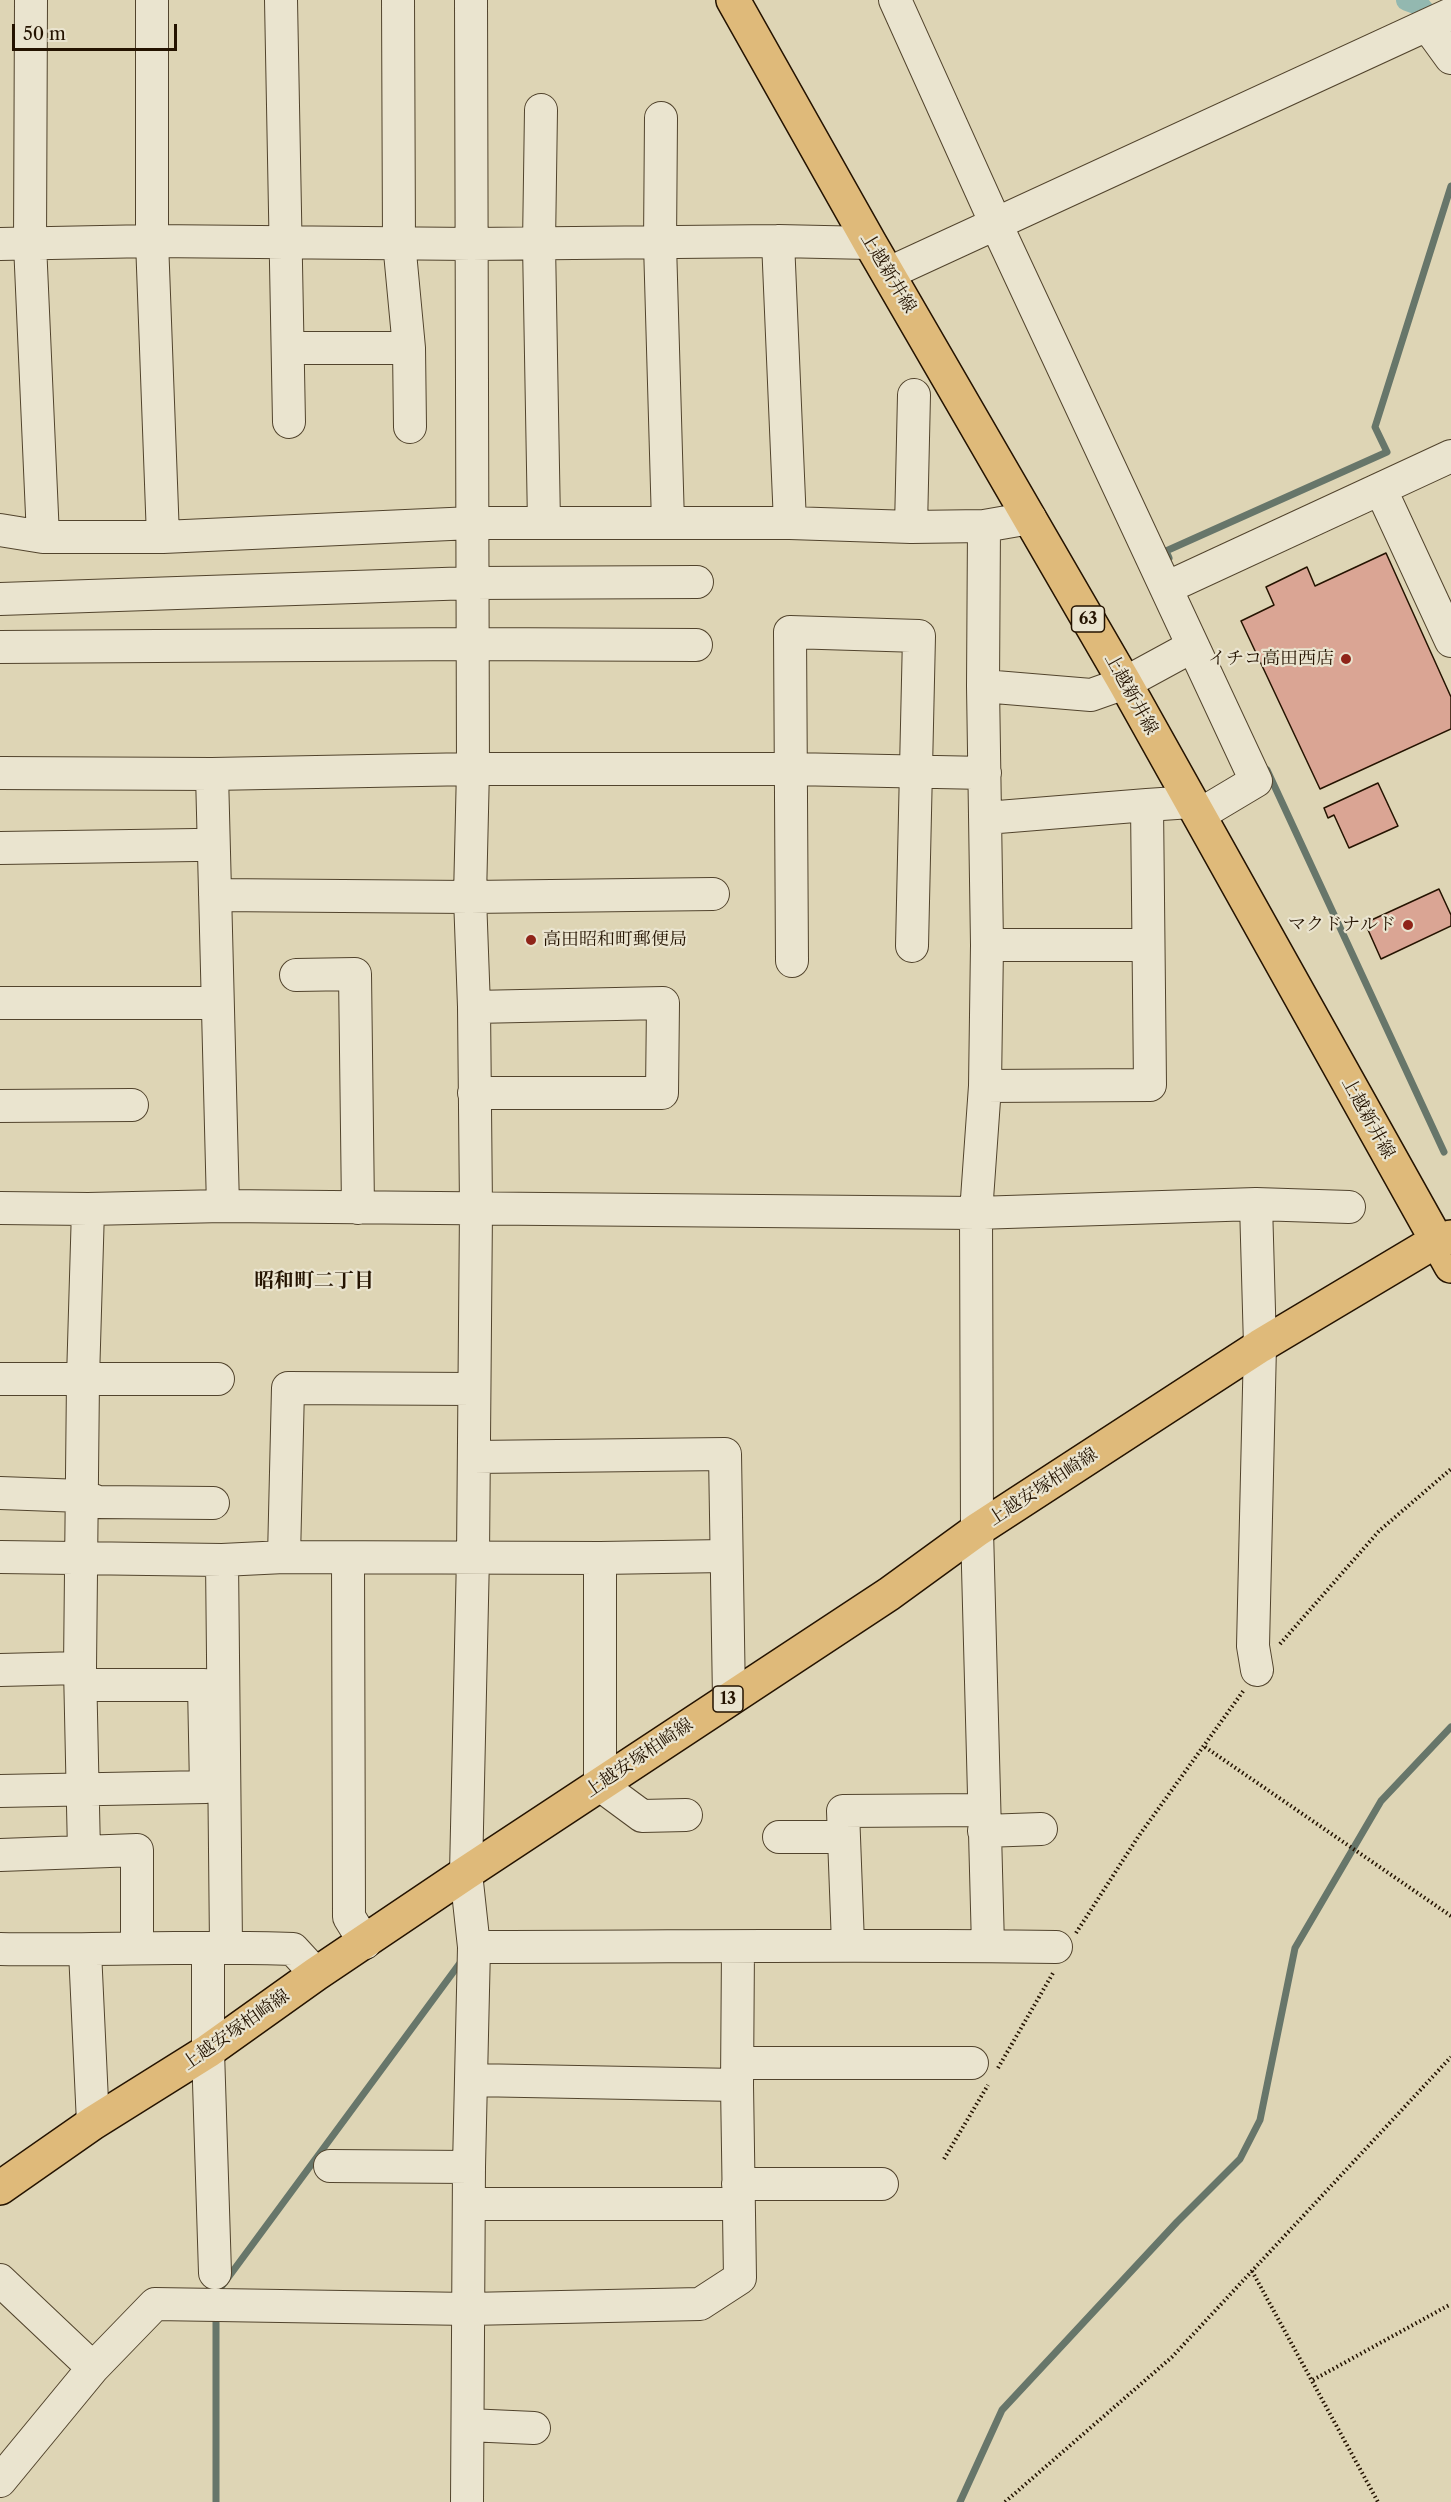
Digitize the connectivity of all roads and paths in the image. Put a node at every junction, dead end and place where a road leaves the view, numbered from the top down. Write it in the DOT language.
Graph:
graph roads {
  1 [pos="31,0"];
  2 [pos="152,0"];
  3 [pos="281,0"];
  4 [pos="398,0"];
  5 [pos="471,0"];
  6 [pos="733,0"];
  7 [pos="896,0"];
  8 [pos="1436,14"];
  9 [pos="1451,58"];
  10 [pos="541,110"];
  11 [pos="661,118"];
  12 [pos="996,224"];
  13 [pos="152,241"];
  14 [pos="778,241"];
  15 [pos="284,242"];
  16 [pos="399,242"];
  17 [pos="870,243"];
  18 [pos="15,244"];
  19 [pos="472,244"];
  20 [pos="539,244"];
  21 [pos="660,244"];
  22 [pos="889,273"];
  23 [pos="288,348"];
  24 [pos="409,348"];
  25 [pos="914,395"];
  26 [pos="289,422"];
  27 [pos="410,427"];
  28 [pos="1451,456"];
  29 [pos="1381,490"];
  30 [pos="1030,518"];
  31 [pos="472,523"];
  32 [pos="544,523"];
  33 [pos="668,523"];
  34 [pos="790,523"];
  35 [pos="984,526"];
  36 [pos="911,527"];
  37 [pos="0,530"];
  38 [pos="43,537"];
  39 [pos="163,537"];
  40 [pos="697,582"];
  41 [pos="472,583"];
  42 [pos="1166,588"];
  43 [pos="0,599"];
  44 [pos="1451,641"];
  45 [pos="472,644"];
  46 [pos="696,645"];
  47 [pos="1193,646"];
  48 [pos="0,647"];
  49 [pos="1125,684"];
  50 [pos="983,686"];
  51 [pos="473,769"];
  52 [pos="791,769"];
  53 [pos="916,772"];
  54 [pos="0,773"];
  55 [pos="985,773"];
  56 [pos="212,774"];
  57 [pos="1147,805"];
  58 [pos="1195,809"];
  59 [pos="986,818"];
  60 [pos="196,845"];
  61 [pos="0,848"];
  62 [pos="713,894"];
  63 [pos="215,895"];
  64 [pos="470,897"];
  65 [pos="987,945"];
  66 [pos="1148,945"];
  67 [pos="912,946"];
  68 [pos="792,961"];
  69 [pos="296,975"];
  70 [pos="0,1003"];
  71 [pos="217,1003"];
  72 [pos="474,1006"];
  73 [pos="985,1086"];
  74 [pos="474,1093"];
  75 [pos="132,1105"];
  76 [pos="0,1106"];
  77 [pos="1256,1204"];
  78 [pos="223,1206"];
  79 [pos="1348,1207"];
  80 [pos="0,1208"];
  81 [pos="358,1208"];
  82 [pos="476,1208"];
  83 [pos="88,1209"];
  84 [pos="976,1213"];
  85 [pos="1446,1248"];
  86 [pos="1260,1346"];
  87 [pos="0,1379"];
  88 [pos="82,1379"];
  89 [pos="218,1379"];
  90 [pos="473,1389"];
  91 [pos="474,1458"];
  92 [pos="1451,1469"];
  93 [pos="0,1493"];
  94 [pos="82,1496"];
  95 [pos="213,1503"];
  96 [pos="977,1530"];
  97 [pos="473,1556"];
  98 [pos="725,1556"];
  99 [pos="0,1557"];
  100 [pos="284,1557"];
  101 [pos="81,1558"];
  102 [pos="600,1558"];
  103 [pos="348,1559"];
  104 [pos="222,1560"];
  105 [pos="0,1670"];
  106 [pos="1257,1670"];
  107 [pos="80,1676"];
  108 [pos="729,1698"];
  109 [pos="1205,1747"];
  110 [pos="600,1785"];
  111 [pos="84,1788"];
  112 [pos="0,1791"];
  113 [pos="686,1815"];
  114 [pos="983,1820"];
  115 [pos="1041,1829"];
  116 [pos="779,1837"];
  117 [pos="844,1837"];
  118 [pos="84,1852"];
  119 [pos="0,1855"];
  120 [pos="466,1873"];
  121 [pos="1451,1916"];
  122 [pos="365,1943"];
  123 [pos="848,1944"];
  124 [pos="988,1946"];
  125 [pos="474,1947"];
  126 [pos="738,1947"];
  127 [pos="137,1948"];
  128 [pos="217,1948"];
  129 [pos="0,1949"];
  130 [pos="85,1951"];
  131 [pos="1060,1953"];
  132 [pos="316,1974"];
  133 [pos="208,2051"];
  134 [pos="1451,2057"];
  135 [pos="987,2071"];
  136 [pos="737,2074"];
  137 [pos="472,2080"];
  138 [pos="93,2123"];
  139 [pos="944,2159"];
  140 [pos="330,2166"];
  141 [pos="469,2167"];
  142 [pos="882,2184"];
  143 [pos="0,2188"];
  144 [pos="738,2194"];
  145 [pos="469,2204"];
  146 [pos="1252,2271"];
  147 [pos="215,2273"];
  148 [pos="0,2280"];
  149 [pos="1451,2304"];
  150 [pos="469,2309"];
  151 [pos="93,2368"];
  152 [pos="1313,2380"];
  153 [pos="468,2426"];
  154 [pos="534,2428"];
  155 [pos="2,2474"];
  156 [pos="467,2502"];
  157 [pos="1005,2502"];
  158 [pos="1378,2502"];
  1 -- 18 [label="street"];
  2 -- 13 [label="street"];
  3 -- 15 [label="street"];
  4 -- 16 [label="street"];
  5 -- 19 [label="street"];
  6 -- 17 [label="main road, 上越新井線 / 63"];
  7 -- 12 [label="street"];
  8 -- 9 [label="street"];
  8 -- 12 [label="street"];
  10 -- 20 [label="street"];
  11 -- 21 [label="street"];
  12 -- 22 [label="street"];
  12 -- 42 [label="street"];
  13 -- 15 [label="street"];
  13 -- 18 [label="street"];
  13 -- 39 [label="street"];
  14 -- 17 [label="street"];
  14 -- 21 [label="street"];
  14 -- 34 [label="street"];
  15 -- 16 [label="street"];
  15 -- 23 [label="street"];
  16 -- 19 [label="street"];
  16 -- 24 [label="street"];
  17 -- 22 [label="main road, 上越新井線 / 63"];
  18 -- 38 [label="street"];
  19 -- 20 [label="street"];
  19 -- 31 [label="street"];
  20 -- 21 [label="street"];
  20 -- 32 [label="street"];
  21 -- 33 [label="street"];
  22 -- 30 [label="main road, 上越新井線 / 63"];
  23 -- 24 [label="street"];
  23 -- 26 [label="street"];
  24 -- 27 [label="street"];
  25 -- 36 [label="street"];
  28 -- 29 [label="street"];
  29 -- 42 [label="street"];
  29 -- 44 [label="street"];
  30 -- 35 [label="street"];
  30 -- 49 [label="main road, 上越新井線 / 63"];
  31 -- 32 [label="street"];
  31 -- 39 [label="street"];
  31 -- 41 [label="street"];
  32 -- 33 [label="street"];
  33 -- 34 [label="street"];
  34 -- 36 [label="street"];
  35 -- 36 [label="street"];
  35 -- 50 [label="street"];
  37 -- 38 [label="street"];
  38 -- 39 [label="street"];
  40 -- 41 [label="street"];
  41 -- 43 [label="street"];
  41 -- 45 [label="street"];
  42 -- 47 [label="street"];
  45 -- 46 [label="street"];
  45 -- 48 [label="street"];
  45 -- 51 [label="street"];
  47 -- 49 [label="street"];
  47 -- 58 [label="street"];
  49 -- 50 [label="street"];
  49 -- 58 [label="main road, 上越新井線 / 63"];
  50 -- 55 [label="street"];
  51 -- 52 [label="street"];
  51 -- 56 [label="street"];
  51 -- 64 [label="street"];
  52 -- 53 [label="street"];
  52 -- 53 [label="street"];
  52 -- 68 [label="street"];
  53 -- 55 [label="street"];
  53 -- 67 [label="street"];
  54 -- 56 [label="street"];
  55 -- 59 [label="street"];
  56 -- 63 [label="street"];
  57 -- 58 [label="street"];
  57 -- 59 [label="street"];
  57 -- 66 [label="street"];
  58 -- 85 [label="main road, 上越新井線 / 63"];
  59 -- 65 [label="street"];
  60 -- 61 [label="street"];
  62 -- 64 [label="street"];
  63 -- 64 [label="street"];
  63 -- 71 [label="street"];
  64 -- 72 [label="street"];
  65 -- 66 [label="street"];
  65 -- 73 [label="street"];
  66 -- 73 [label="street"];
  69 -- 81 [label="street"];
  70 -- 71 [label="street"];
  71 -- 78 [label="street"];
  72 -- 74 [label="street"];
  72 -- 74 [label="street"];
  73 -- 84 [label="street"];
  74 -- 82 [label="street"];
  75 -- 76 [label="street"];
  77 -- 79 [label="street"];
  77 -- 84 [label="street"];
  77 -- 86 [label="street"];
  78 -- 81 [label="street"];
  78 -- 83 [label="street"];
  80 -- 83 [label="street"];
  81 -- 82 [label="street"];
  82 -- 84 [label="street"];
  82 -- 90 [label="street"];
  83 -- 88 [label="street"];
  84 -- 96 [label="street"];
  85 -- 86 [label="main road, 上越安塚柏崎線 / 13"];
  86 -- 96 [label="main road, 上越安塚柏崎線 / 13"];
  86 -- 106 [label="street"];
  87 -- 88 [label="street"];
  88 -- 89 [label="street"];
  88 -- 94 [label="street"];
  90 -- 91 [label="street"];
  90 -- 100 [label="street"];
  91 -- 97 [label="street"];
  91 -- 98 [label="street"];
  92 -- 106 [label="path"];
  93 -- 94 [label="street"];
  94 -- 95 [label="street"];
  94 -- 101 [label="street"];
  96 -- 108 [label="main road, 上越安塚柏崎線 / 13"];
  96 -- 114 [label="street"];
  97 -- 102 [label="street"];
  97 -- 103 [label="street"];
  97 -- 120 [label="street"];
  98 -- 102 [label="street"];
  98 -- 108 [label="street"];
  99 -- 101 [label="street"];
  100 -- 103 [label="street"];
  100 -- 104 [label="street"];
  101 -- 104 [label="street"];
  101 -- 107 [label="street"];
  102 -- 110 [label="street"];
  103 -- 122 [label="street"];
  104 -- 128 [label="street"];
  105 -- 107 [label="street"];
  106 -- 109 [label="path"];
  107 -- 111 [label="street"];
  107 -- 111 [label="street"];
  108 -- 110 [label="main road, 上越安塚柏崎線 / 13"];
  109 -- 121 [label="path"];
  109 -- 131 [label="path"];
  110 -- 113 [label="street"];
  110 -- 120 [label="main road, 上越安塚柏崎線 / 13"];
  111 -- 112 [label="street"];
  111 -- 118 [label="street"];
  114 -- 115 [label="street"];
  114 -- 117 [label="street"];
  114 -- 124 [label="street"];
  116 -- 117 [label="street"];
  117 -- 123 [label="street"];
  118 -- 119 [label="street"];
  118 -- 127 [label="street"];
  120 -- 122 [label="main road, 上越安塚柏崎線 / 13"];
  120 -- 125 [label="street"];
  122 -- 132 [label="main road, 上越安塚柏崎線 / 13"];
  123 -- 124 [label="street"];
  123 -- 126 [label="street"];
  124 -- 131 [label="street"];
  125 -- 126 [label="street"];
  125 -- 137 [label="street"];
  126 -- 136 [label="street"];
  127 -- 128 [label="street"];
  127 -- 130 [label="street"];
  128 -- 132 [label="street"];
  128 -- 133 [label="street"];
  129 -- 130 [label="street"];
  130 -- 138 [label="street"];
  131 -- 135 [label="path"];
  132 -- 133 [label="main road, 上越安塚柏崎線 / 13"];
  133 -- 138 [label="main road, 上越安塚柏崎線 / 13"];
  133 -- 147 [label="street"];
  134 -- 146 [label="path"];
  135 -- 136 [label="street"];
  135 -- 139 [label="path"];
  136 -- 137 [label="street"];
  136 -- 144 [label="street"];
  137 -- 141 [label="street"];
  138 -- 143 [label="main road, 上越安塚柏崎線 / 13"];
  140 -- 141 [label="street"];
  141 -- 145 [label="street"];
  142 -- 144 [label="street"];
  144 -- 145 [label="street"];
  144 -- 150 [label="street"];
  145 -- 150 [label="street"];
  146 -- 152 [label="path"];
  146 -- 157 [label="path"];
  148 -- 151 [label="street"];
  149 -- 152 [label="path"];
  150 -- 151 [label="street"];
  150 -- 153 [label="street"];
  151 -- 155 [label="street"];
  152 -- 158 [label="path"];
  153 -- 154 [label="street"];
  153 -- 156 [label="street"];
}
